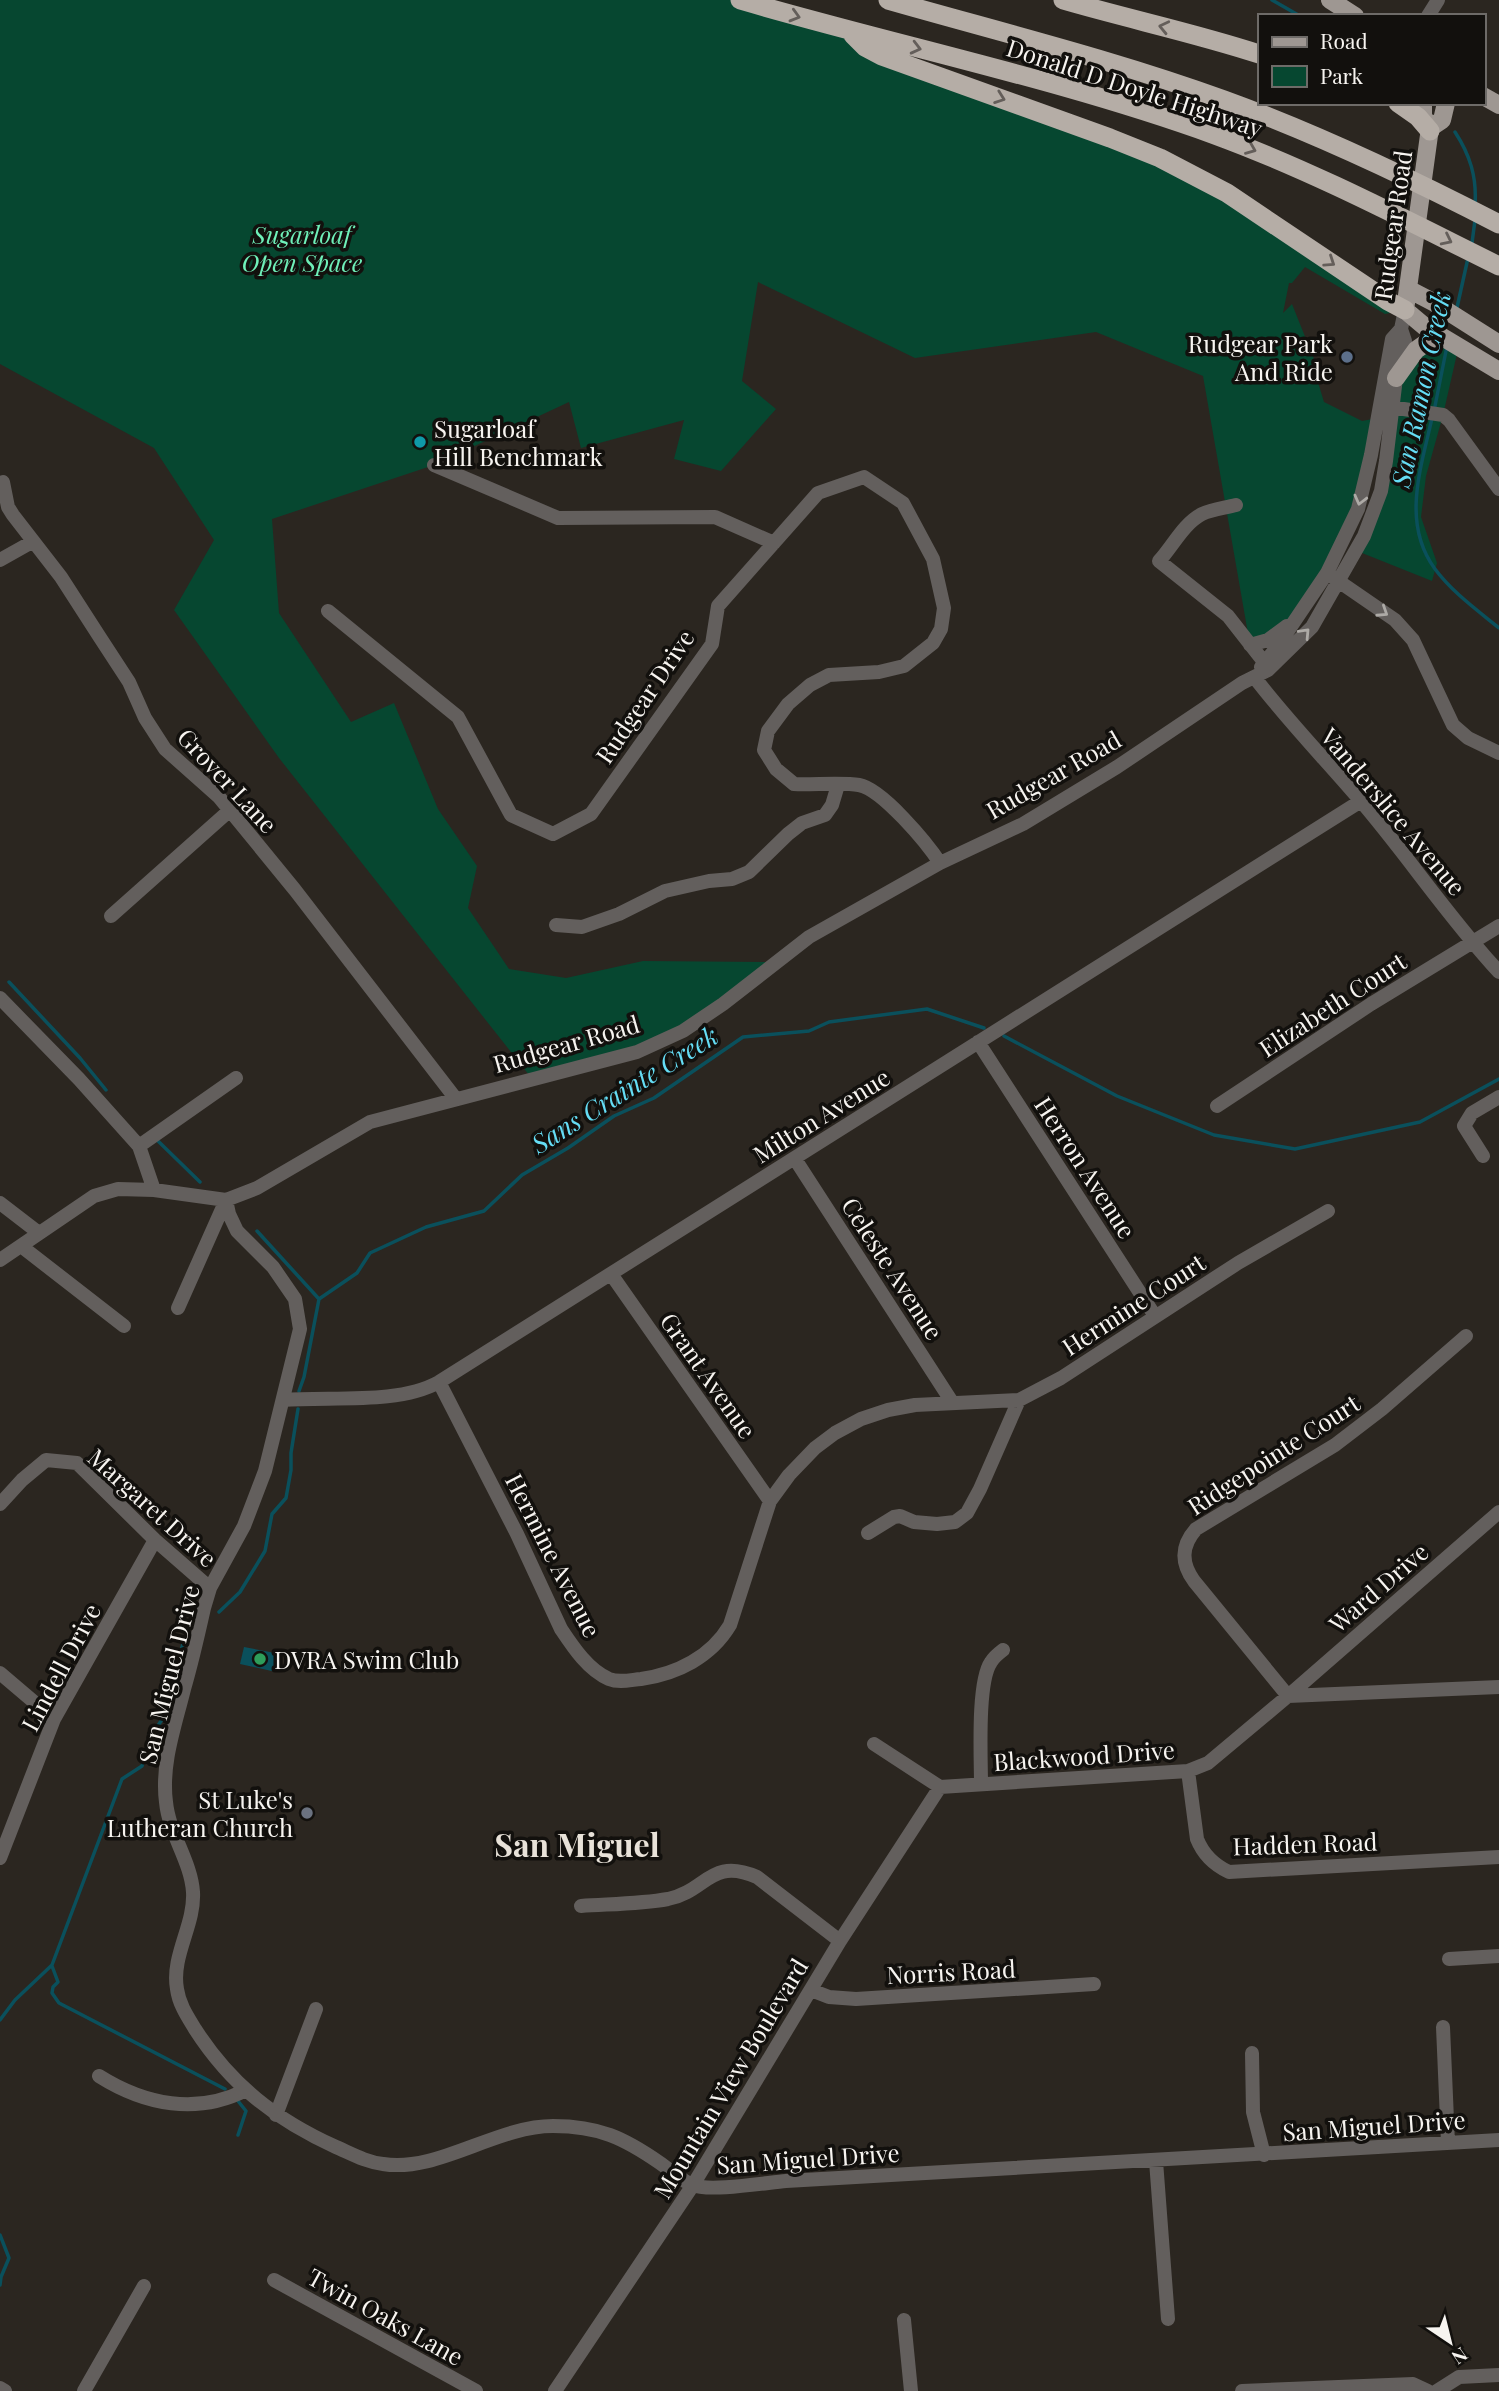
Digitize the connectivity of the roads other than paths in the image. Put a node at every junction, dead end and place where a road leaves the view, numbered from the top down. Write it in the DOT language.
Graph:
graph roads {
  1 [pos="740,0"];
  2 [pos="888,0"];
  3 [pos="1063,0"];
  4 [pos="1330,0"];
  5 [pos="1352,14"];
  6 [pos="850,32"];
  7 [pos="1258,54"];
  8 [pos="1402,105"];
  9 [pos="1423,105"];
  10 [pos="1446,105"];
  11 [pos="1430,130"];
  12 [pos="1499,224"];
  13 [pos="1499,266"];
  14 [pos="1408,289"];
  15 [pos="1403,319"];
  16 [pos="1439,334"];
  17 [pos="1499,344"];
  18 [pos="1499,371"];
  19 [pos="1391,375"];
  20 [pos="1387,406"];
  21 [pos="434,465"];
  22 [pos="3,482"];
  23 [pos="1499,489"];
  24 [pos="1236,505"];
  25 [pos="32,542"];
  26 [pos="774,543"];
  27 [pos="0,560"];
  28 [pos="1333,578"];
  29 [pos="328,611"];
  30 [pos="1296,619"];
  31 [pos="1250,645"];
  32 [pos="1264,662"];
  33 [pos="1255,678"];
  34 [pos="1499,753"];
  35 [pos="838,785"];
  36 [pos="1361,801"];
  37 [pos="229,811"];
  38 [pos="940,863"];
  39 [pos="111,916"];
  40 [pos="556,925"];
  41 [pos="1499,926"];
  42 [pos="1473,943"];
  43 [pos="1499,972"];
  44 [pos="0,998"];
  45 [pos="978,1042"];
  46 [pos="236,1078"];
  47 [pos="1499,1097"];
  48 [pos="456,1099"];
  49 [pos="1217,1106"];
  50 [pos="139,1146"];
  51 [pos="1483,1156"];
  52 [pos="795,1159"];
  53 [pos="154,1190"];
  54 [pos="226,1200"];
  55 [pos="0,1203"];
  56 [pos="1328,1211"];
  57 [pos="39,1233"];
  58 [pos="20,1246"];
  59 [pos="0,1260"];
  60 [pos="611,1274"];
  61 [pos="178,1308"];
  62 [pos="1155,1316"];
  63 [pos="124,1326"];
  64 [pos="1466,1336"];
  65 [pos="439,1382"];
  66 [pos="1020,1400"];
  67 [pos="283,1401"];
  68 [pos="952,1402"];
  69 [pos="770,1501"];
  70 [pos="0,1504"];
  71 [pos="1499,1512"];
  72 [pos="868,1533"];
  73 [pos="155,1540"];
  74 [pos="210,1588"];
  75 [pos="1003,1650"];
  76 [pos="0,1673"];
  77 [pos="1499,1687"];
  78 [pos="1288,1696"];
  79 [pos="54,1719"];
  80 [pos="874,1744"];
  81 [pos="1188,1771"];
  82 [pos="981,1784"];
  83 [pos="940,1787"];
  84 [pos="1499,1857"];
  85 [pos="0,1858"];
  86 [pos="581,1906"];
  87 [pos="840,1941"];
  88 [pos="1499,1956"];
  89 [pos="1449,1959"];
  90 [pos="1094,1984"];
  91 [pos="811,1990"];
  92 [pos="316,2009"];
  93 [pos="1443,2027"];
  94 [pos="1252,2053"];
  95 [pos="99,2076"];
  96 [pos="246,2090"];
  97 [pos="276,2115"];
  98 [pos="1499,2140"];
  99 [pos="1448,2143"];
  100 [pos="1264,2155"];
  101 [pos="1156,2161"];
  102 [pos="693,2185"];
  103 [pos="274,2280"];
  104 [pos="145,2286"];
  105 [pos="1168,2319"];
  106 [pos="904,2320"];
  107 [pos="1499,2375"];
  108 [pos="0,2388"];
  109 [pos="1285,2390"];
  110 [pos="5,2391"];
  111 [pos="84,2391"];
  112 [pos="476,2391"];
  113 [pos="555,2391"];
  114 [pos="911,2391"];
  115 [pos="1242,2391"];
  116 [pos="1429,2391"];
  117 [pos="1437,2391"];
  1 -- 6 [label="highway, Donald D Doyle Highway, one-way"];
  2 -- 12 [label="highway, Donald D Doyle Highway"];
  7 -- 3 [label="highway, one-way"];
  4 -- 5 [label="main road"];
  6 -- 13 [label="highway, Donald D Doyle Highway, one-way"];
  6 -- 15 [label="highway, one-way"];
  8 -- 11 [label="highway"];
  9 -- 11 [label="main road, Rudgear Road"];
  10 -- 11 [label="main road, Rudgear Road"];
  11 -- 14 [label="main road, Rudgear Road"];
  14 -- 15 [label="main road, Rudgear Road"];
  14 -- 17 [label="main road"];
  15 -- 16 [label="main road"];
  15 -- 19 [label="street, Rudgear Road"];
  16 -- 18 [label="main road"];
  16 -- 19 [label="main road"];
  19 -- 20 [label="street, Rudgear Road"];
  20 -- 23 [label="street"];
  20 -- 28 [label="street, Rudgear Road"];
  21 -- 26 [label="street"];
  22 -- 25 [label="street, Grover Lane"];
  24 -- 31 [label="street"];
  25 -- 27 [label="street"];
  25 -- 37 [label="street, Grover Lane"];
  26 -- 29 [label="street, Rudgear Drive"];
  26 -- 35 [label="street, Rudgear Drive"];
  28 -- 30 [label="street, Rudgear Road"];
  33 -- 28 [label="street, Rudgear Road, one-way"];
  28 -- 34 [label="street, one-way"];
  30 -- 31 [label="street"];
  30 -- 32 [label="street, Rudgear Road"];
  31 -- 32 [label="street"];
  32 -- 33 [label="street, Rudgear Road"];
  33 -- 36 [label="street, Vanderslice Avenue"];
  33 -- 38 [label="street, Rudgear Road"];
  35 -- 38 [label="street, Rudgear Drive"];
  35 -- 40 [label="street"];
  36 -- 42 [label="street, Vanderslice Avenue"];
  36 -- 45 [label="street, Milton Avenue"];
  37 -- 39 [label="street"];
  37 -- 48 [label="street, Grover Lane"];
  38 -- 48 [label="street, Rudgear Road"];
  41 -- 42 [label="street, Elizabeth Court"];
  42 -- 43 [label="street, Vanderslice Avenue"];
  42 -- 49 [label="street, Elizabeth Court"];
  44 -- 50 [label="street"];
  45 -- 52 [label="street, Milton Avenue"];
  45 -- 62 [label="street, Herron Avenue"];
  46 -- 50 [label="street"];
  47 -- 51 [label="street"];
  48 -- 54 [label="street, Rudgear Road"];
  50 -- 53 [label="street"];
  52 -- 60 [label="street, Milton Avenue"];
  52 -- 68 [label="street, Celeste Avenue"];
  53 -- 54 [label="street, Rudgear Road"];
  53 -- 57 [label="street, Rudgear Road"];
  54 -- 61 [label="street"];
  54 -- 67 [label="street, San Miguel Drive"];
  55 -- 57 [label="street"];
  56 -- 62 [label="street, Hermine Court"];
  57 -- 58 [label="street, Rudgear Road"];
  58 -- 59 [label="street, Rudgear Road"];
  58 -- 63 [label="street"];
  60 -- 65 [label="street, Milton Avenue"];
  60 -- 69 [label="street, Grant Avenue"];
  62 -- 66 [label="street, Hermine Court"];
  64 -- 78 [label="street, Ridgepointe Court"];
  65 -- 67 [label="street, Milton Avenue"];
  65 -- 69 [label="street, Hermine Avenue"];
  66 -- 68 [label="street, Hermine Court"];
  66 -- 72 [label="street"];
  67 -- 74 [label="street, San Miguel Drive"];
  68 -- 69 [label="street, Hermine Avenue"];
  70 -- 73 [label="street, Margaret Drive"];
  71 -- 78 [label="street, Ward Drive"];
  73 -- 74 [label="street, Margaret Drive"];
  73 -- 79 [label="street, Lindell Drive"];
  74 -- 96 [label="street, San Miguel Drive"];
  75 -- 82 [label="street"];
  76 -- 79 [label="street"];
  77 -- 78 [label="street"];
  78 -- 81 [label="street, Blackwood Drive"];
  79 -- 85 [label="street, Lindell Drive"];
  80 -- 83 [label="street"];
  81 -- 82 [label="street, Blackwood Drive"];
  81 -- 84 [label="street, Hadden Road"];
  82 -- 83 [label="street, Blackwood Drive"];
  83 -- 87 [label="street, Mountain View Boulevard"];
  86 -- 87 [label="street"];
  87 -- 91 [label="street, Mountain View Boulevard"];
  88 -- 89 [label="street"];
  90 -- 91 [label="street, Norris Road"];
  91 -- 102 [label="street, Mountain View Boulevard"];
  92 -- 97 [label="street"];
  93 -- 99 [label="street"];
  94 -- 100 [label="street"];
  95 -- 96 [label="street"];
  96 -- 97 [label="street, San Miguel Drive"];
  97 -- 102 [label="street, San Miguel Drive"];
  98 -- 99 [label="street, San Miguel Drive"];
  99 -- 100 [label="street, San Miguel Drive"];
  100 -- 101 [label="street, San Miguel Drive"];
  101 -- 102 [label="street, San Miguel Drive"];
  101 -- 105 [label="street"];
  102 -- 113 [label="street, Mountain View Boulevard"];
  103 -- 112 [label="street, Twin Oaks Lane"];
  104 -- 111 [label="street"];
  106 -- 114 [label="street"];
  107 -- 117 [label="street"];
  108 -- 110 [label="street"];
  109 -- 115 [label="street"];
  109 -- 116 [label="street"];
}
